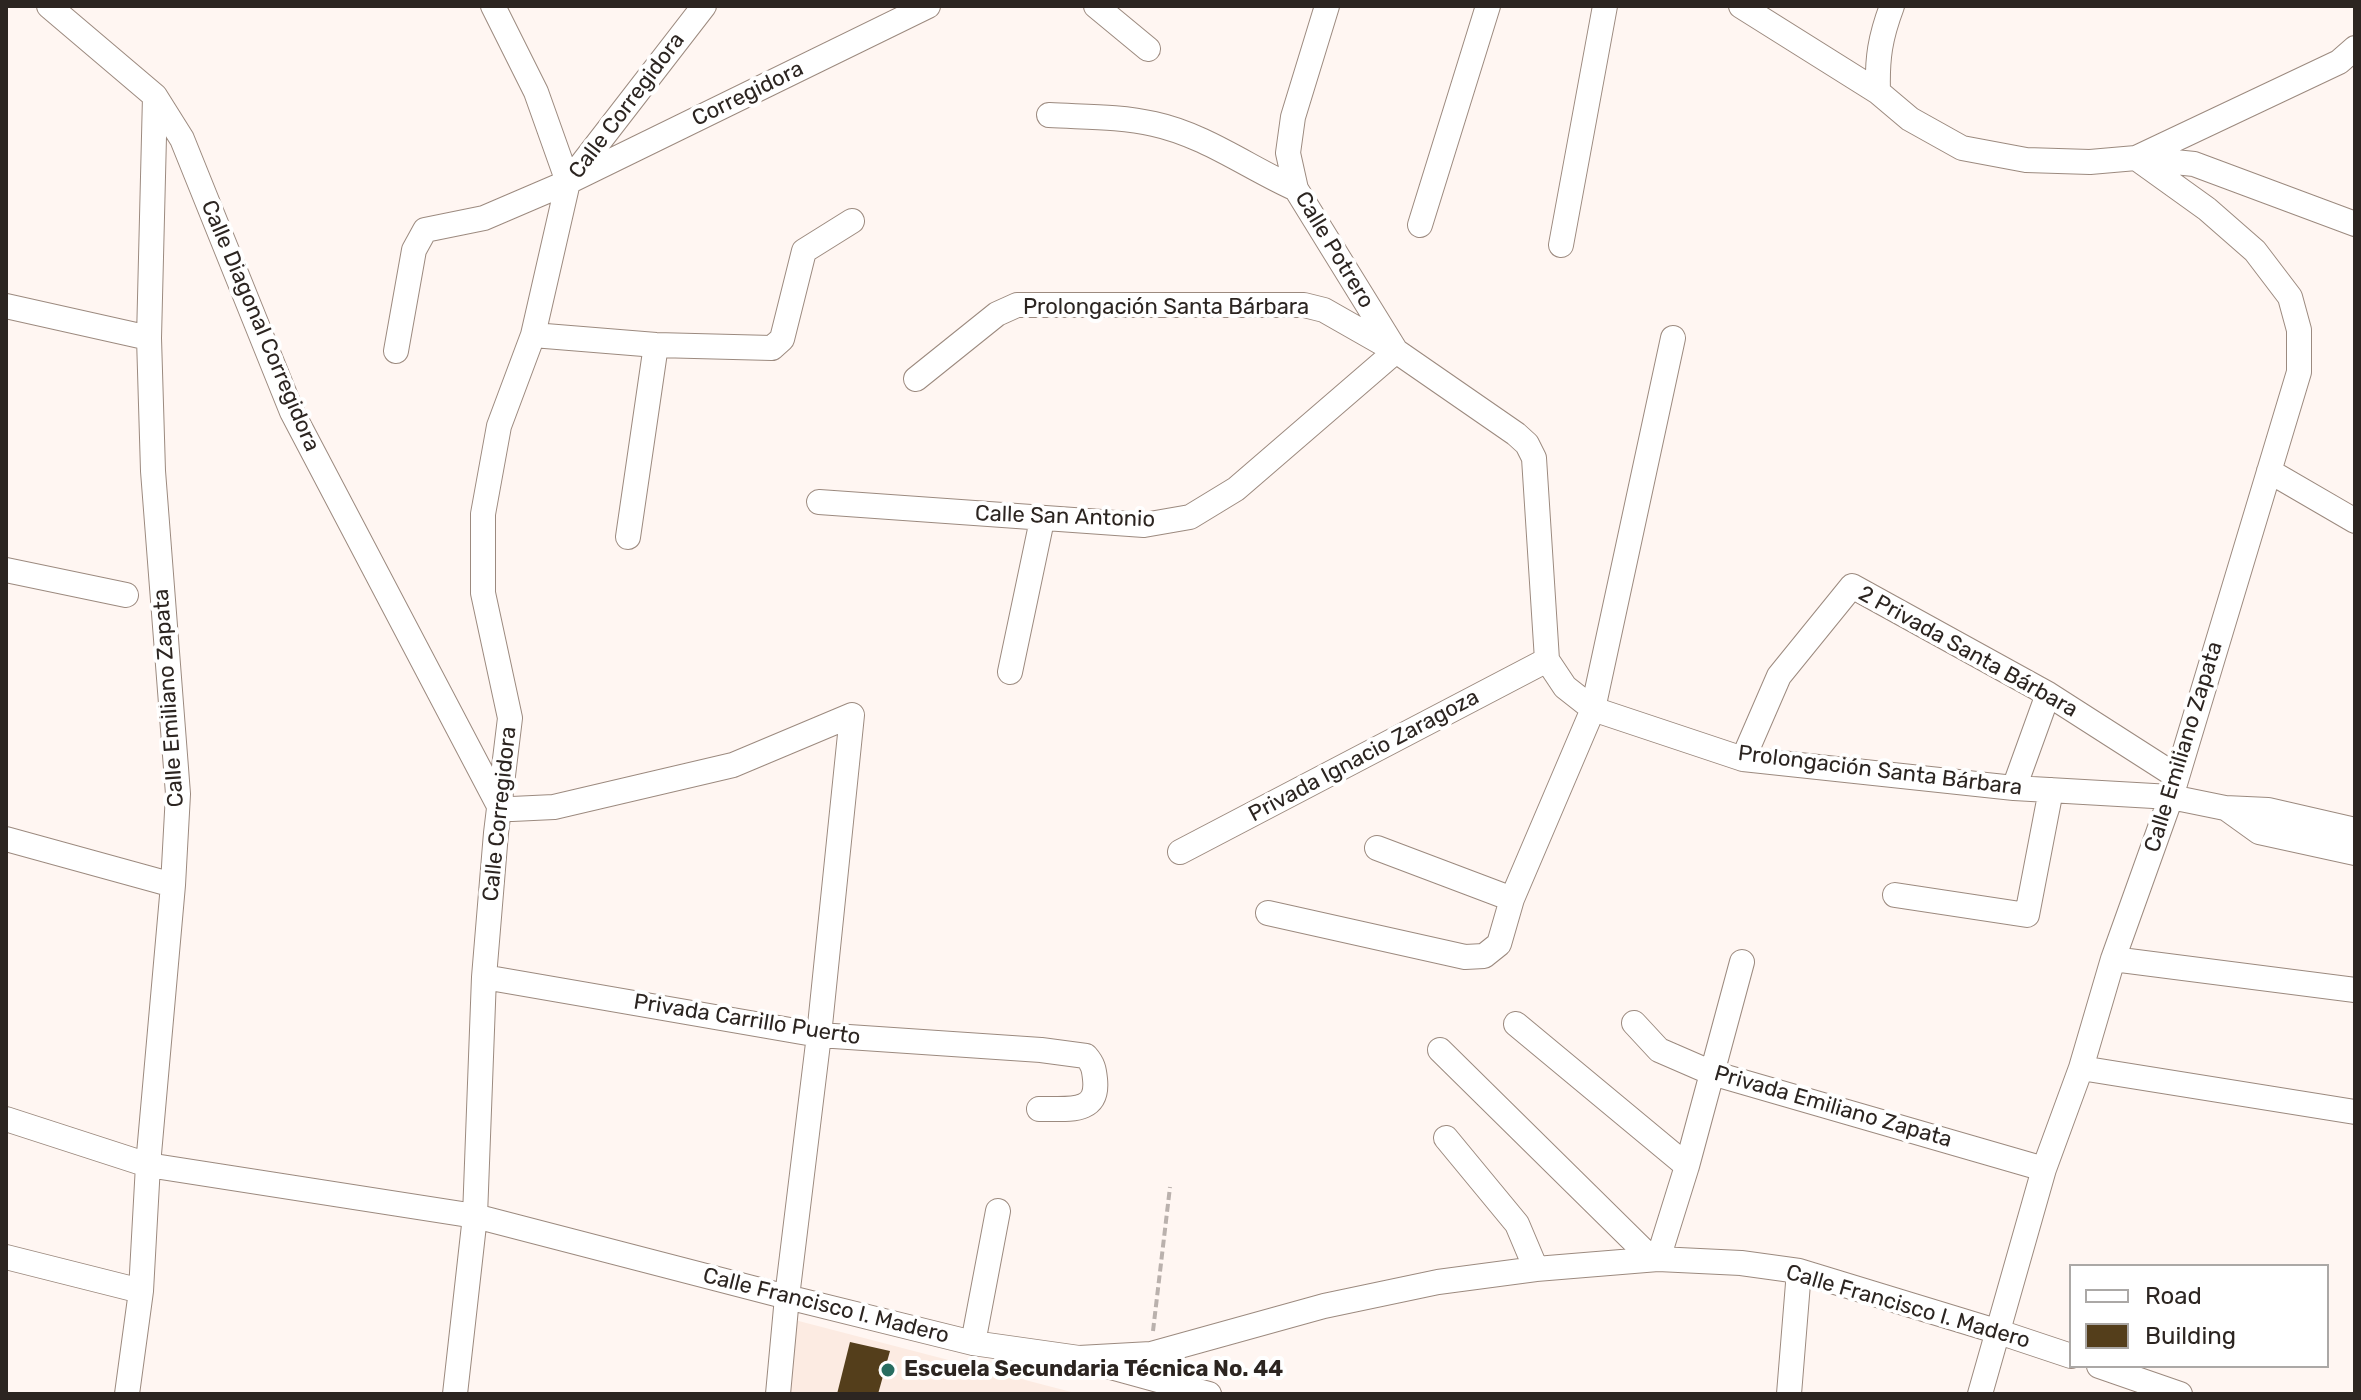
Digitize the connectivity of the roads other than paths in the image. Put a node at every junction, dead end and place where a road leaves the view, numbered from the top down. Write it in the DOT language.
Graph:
graph roads {
  1 [pos="493,6"];
  2 [pos="704,6"];
  3 [pos="928,6"];
  4 [pos="1327,6"];
  5 [pos="1488,6"];
  6 [pos="1605,6"];
  7 [pos="1741,6"];
  8 [pos="1892,6"];
  9 [pos="56,8"];
  10 [pos="1102,8"];
  11 [pos="2355,48"];
  12 [pos="1148,49"];
  13 [pos="1878,92"];
  14 [pos="155,96"];
  15 [pos="1049,115"];
  16 [pos="2136,158"];
  17 [pos="568,182"];
  18 [pos="1296,189"];
  19 [pos="852,221"];
  20 [pos="2355,224"];
  21 [pos="1420,225"];
  22 [pos="1561,245"];
  23 [pos="6,306"];
  24 [pos="533,335"];
  25 [pos="149,338"];
  26 [pos="1673,338"];
  27 [pos="656,345"];
  28 [pos="396,351"];
  29 [pos="1396,351"];
  30 [pos="916,379"];
  31 [pos="2269,471"];
  32 [pos="819,502"];
  33 [pos="1042,520"];
  34 [pos="2355,521"];
  35 [pos="628,537"];
  36 [pos="6,570"];
  37 [pos="126,595"];
  38 [pos="1547,660"];
  39 [pos="1010,672"];
  40 [pos="2048,694"];
  41 [pos="1593,709"];
  42 [pos="1743,759"];
  43 [pos="2173,786"];
  44 [pos="2014,788"];
  45 [pos="2051,790"];
  46 [pos="499,806"];
  47 [pos="2225,808"];
  48 [pos="2355,830"];
  49 [pos="6,839"];
  50 [pos="1377,848"];
  51 [pos="1180,852"];
  52 [pos="2355,853"];
  53 [pos="173,885"];
  54 [pos="1895,895"];
  55 [pos="1512,899"];
  56 [pos="1268,913"];
  57 [pos="2113,959"];
  58 [pos="1742,962"];
  59 [pos="484,977"];
  60 [pos="2355,990"];
  61 [pos="1634,1023"];
  62 [pos="1516,1024"];
  63 [pos="819,1035"];
  64 [pos="1440,1050"];
  65 [pos="2081,1068"];
  66 [pos="1712,1073"];
  67 [pos="1039,1109"];
  68 [pos="2355,1112"];
  69 [pos="6,1119"];
  70 [pos="1446,1138"];
  71 [pos="148,1165"];
  72 [pos="1687,1166"];
  73 [pos="2044,1169"];
  74 [pos="998,1211"];
  75 [pos="475,1216"];
  76 [pos="6,1257"];
  77 [pos="1655,1259"];
  78 [pos="1536,1269"];
  79 [pos="1799,1271"];
  80 [pos="141,1291"];
  81 [pos="787,1297"];
  82 [pos="1999,1332"];
  83 [pos="973,1343"];
  84 [pos="2069,1355"];
  85 [pos="1079,1358"];
  86 [pos="2105,1368"];
  87 [pos="127,1394"];
  88 [pos="455,1394"];
  89 [pos="778,1394"];
  90 [pos="1209,1394"];
  91 [pos="1789,1394"];
  92 [pos="1980,1394"];
  93 [pos="2180,1394"];
  1 -- 17 [label="street"];
  2 -- 17 [label="street, Calle Corregidora"];
  3 -- 17 [label="street, Corregidora"];
  4 -- 18 [label="street, Calle Potrero"];
  5 -- 21 [label="street"];
  6 -- 22 [label="street"];
  7 -- 13 [label="street"];
  8 -- 13 [label="street"];
  9 -- 14 [label="street, Calle Diagonal Corregidora"];
  10 -- 12 [label="street"];
  11 -- 16 [label="street"];
  13 -- 16 [label="street"];
  14 -- 25 [label="street, Calle Emiliano Zapata"];
  14 -- 46 [label="street, Calle Diagonal Corregidora"];
  15 -- 18 [label="street"];
  16 -- 20 [label="street"];
  16 -- 31 [label="street, Calle Emiliano Zapata"];
  17 -- 24 [label="street, Calle Corregidora"];
  17 -- 28 [label="street, Corregidora"];
  18 -- 29 [label="street, Calle Potrero"];
  19 -- 27 [label="street"];
  23 -- 25 [label="street"];
  24 -- 27 [label="street"];
  24 -- 46 [label="street, Calle Corregidora"];
  25 -- 53 [label="street, Calle Emiliano Zapata"];
  26 -- 41 [label="street"];
  27 -- 35 [label="street"];
  29 -- 30 [label="street, Prolongación Santa Bárbara"];
  29 -- 33 [label="street, Calle San Antonio"];
  29 -- 38 [label="street, Prolongación Santa Bárbara"];
  31 -- 34 [label="street"];
  31 -- 43 [label="street, Calle Emiliano Zapata"];
  32 -- 33 [label="street, Calle San Antonio"];
  33 -- 39 [label="street"];
  36 -- 37 [label="street"];
  38 -- 41 [label="street, Prolongación Santa Bárbara"];
  38 -- 51 [label="street, Privada Ignacio Zaragoza"];
  40 -- 42 [label="street, 2 Privada Santa Bárbara"];
  40 -- 43 [label="street, 2 Privada Santa Bárbara"];
  40 -- 44 [label="street"];
  41 -- 42 [label="street, Prolongación Santa Bárbara"];
  41 -- 55 [label="street"];
  42 -- 44 [label="street, Prolongación Santa Bárbara"];
  43 -- 45 [label="street, Prolongación Santa Bárbara"];
  43 -- 47 [label="street, Prolongación Santa Bárbara"];
  43 -- 57 [label="street, Calle Emiliano Zapata"];
  44 -- 45 [label="street, Prolongación Santa Bárbara"];
  45 -- 54 [label="street"];
  46 -- 59 [label="street, Calle Corregidora"];
  46 -- 63 [label="street"];
  47 -- 48 [label="street, Prolongación Santa Bárbara"];
  47 -- 52 [label="street, Prolongación Santa Bárbara"];
  49 -- 53 [label="street"];
  50 -- 55 [label="street"];
  53 -- 71 [label="street, Calle Emiliano Zapata"];
  55 -- 56 [label="street"];
  57 -- 60 [label="street"];
  57 -- 65 [label="street, Calle Emiliano Zapata"];
  58 -- 66 [label="street"];
  59 -- 63 [label="street, Privada Carrillo Puerto"];
  59 -- 75 [label="street, Calle Corregidora"];
  61 -- 66 [label="street, Privada Emiliano Zapata"];
  62 -- 72 [label="street"];
  63 -- 67 [label="street, Privada Carrillo Puerto"];
  63 -- 81 [label="street"];
  64 -- 77 [label="street"];
  65 -- 68 [label="street"];
  65 -- 73 [label="street, Calle Emiliano Zapata"];
  66 -- 72 [label="street"];
  66 -- 73 [label="street, Privada Emiliano Zapata"];
  69 -- 71 [label="street, Calle Francisco I. Madero"];
  70 -- 78 [label="street"];
  71 -- 75 [label="street, Calle Francisco I. Madero"];
  71 -- 80 [label="street, Calle Emiliano Zapata"];
  72 -- 77 [label="street"];
  73 -- 82 [label="street, Calle Emiliano Zapata"];
  74 -- 83 [label="street"];
  75 -- 81 [label="street, Calle Francisco I. Madero"];
  75 -- 88 [label="street, Calle Corregidora"];
  76 -- 80 [label="street"];
  77 -- 78 [label="street, Calle Francisco I. Madero"];
  77 -- 79 [label="street, Calle Francisco I. Madero"];
  78 -- 85 [label="street, Calle Francisco I. Madero"];
  79 -- 82 [label="street, Calle Francisco I. Madero"];
  79 -- 91 [label="street"];
  80 -- 87 [label="street, Calle Emiliano Zapata"];
  81 -- 83 [label="street, Calle Francisco I. Madero"];
  81 -- 89 [label="street"];
  82 -- 84 [label="street, Calle Francisco I. Madero"];
  82 -- 92 [label="street, Calle Emiliano Zapata"];
  83 -- 85 [label="street, Calle Francisco I. Madero"];
  85 -- 90 [label="street"];
  86 -- 93 [label="street"];
}
